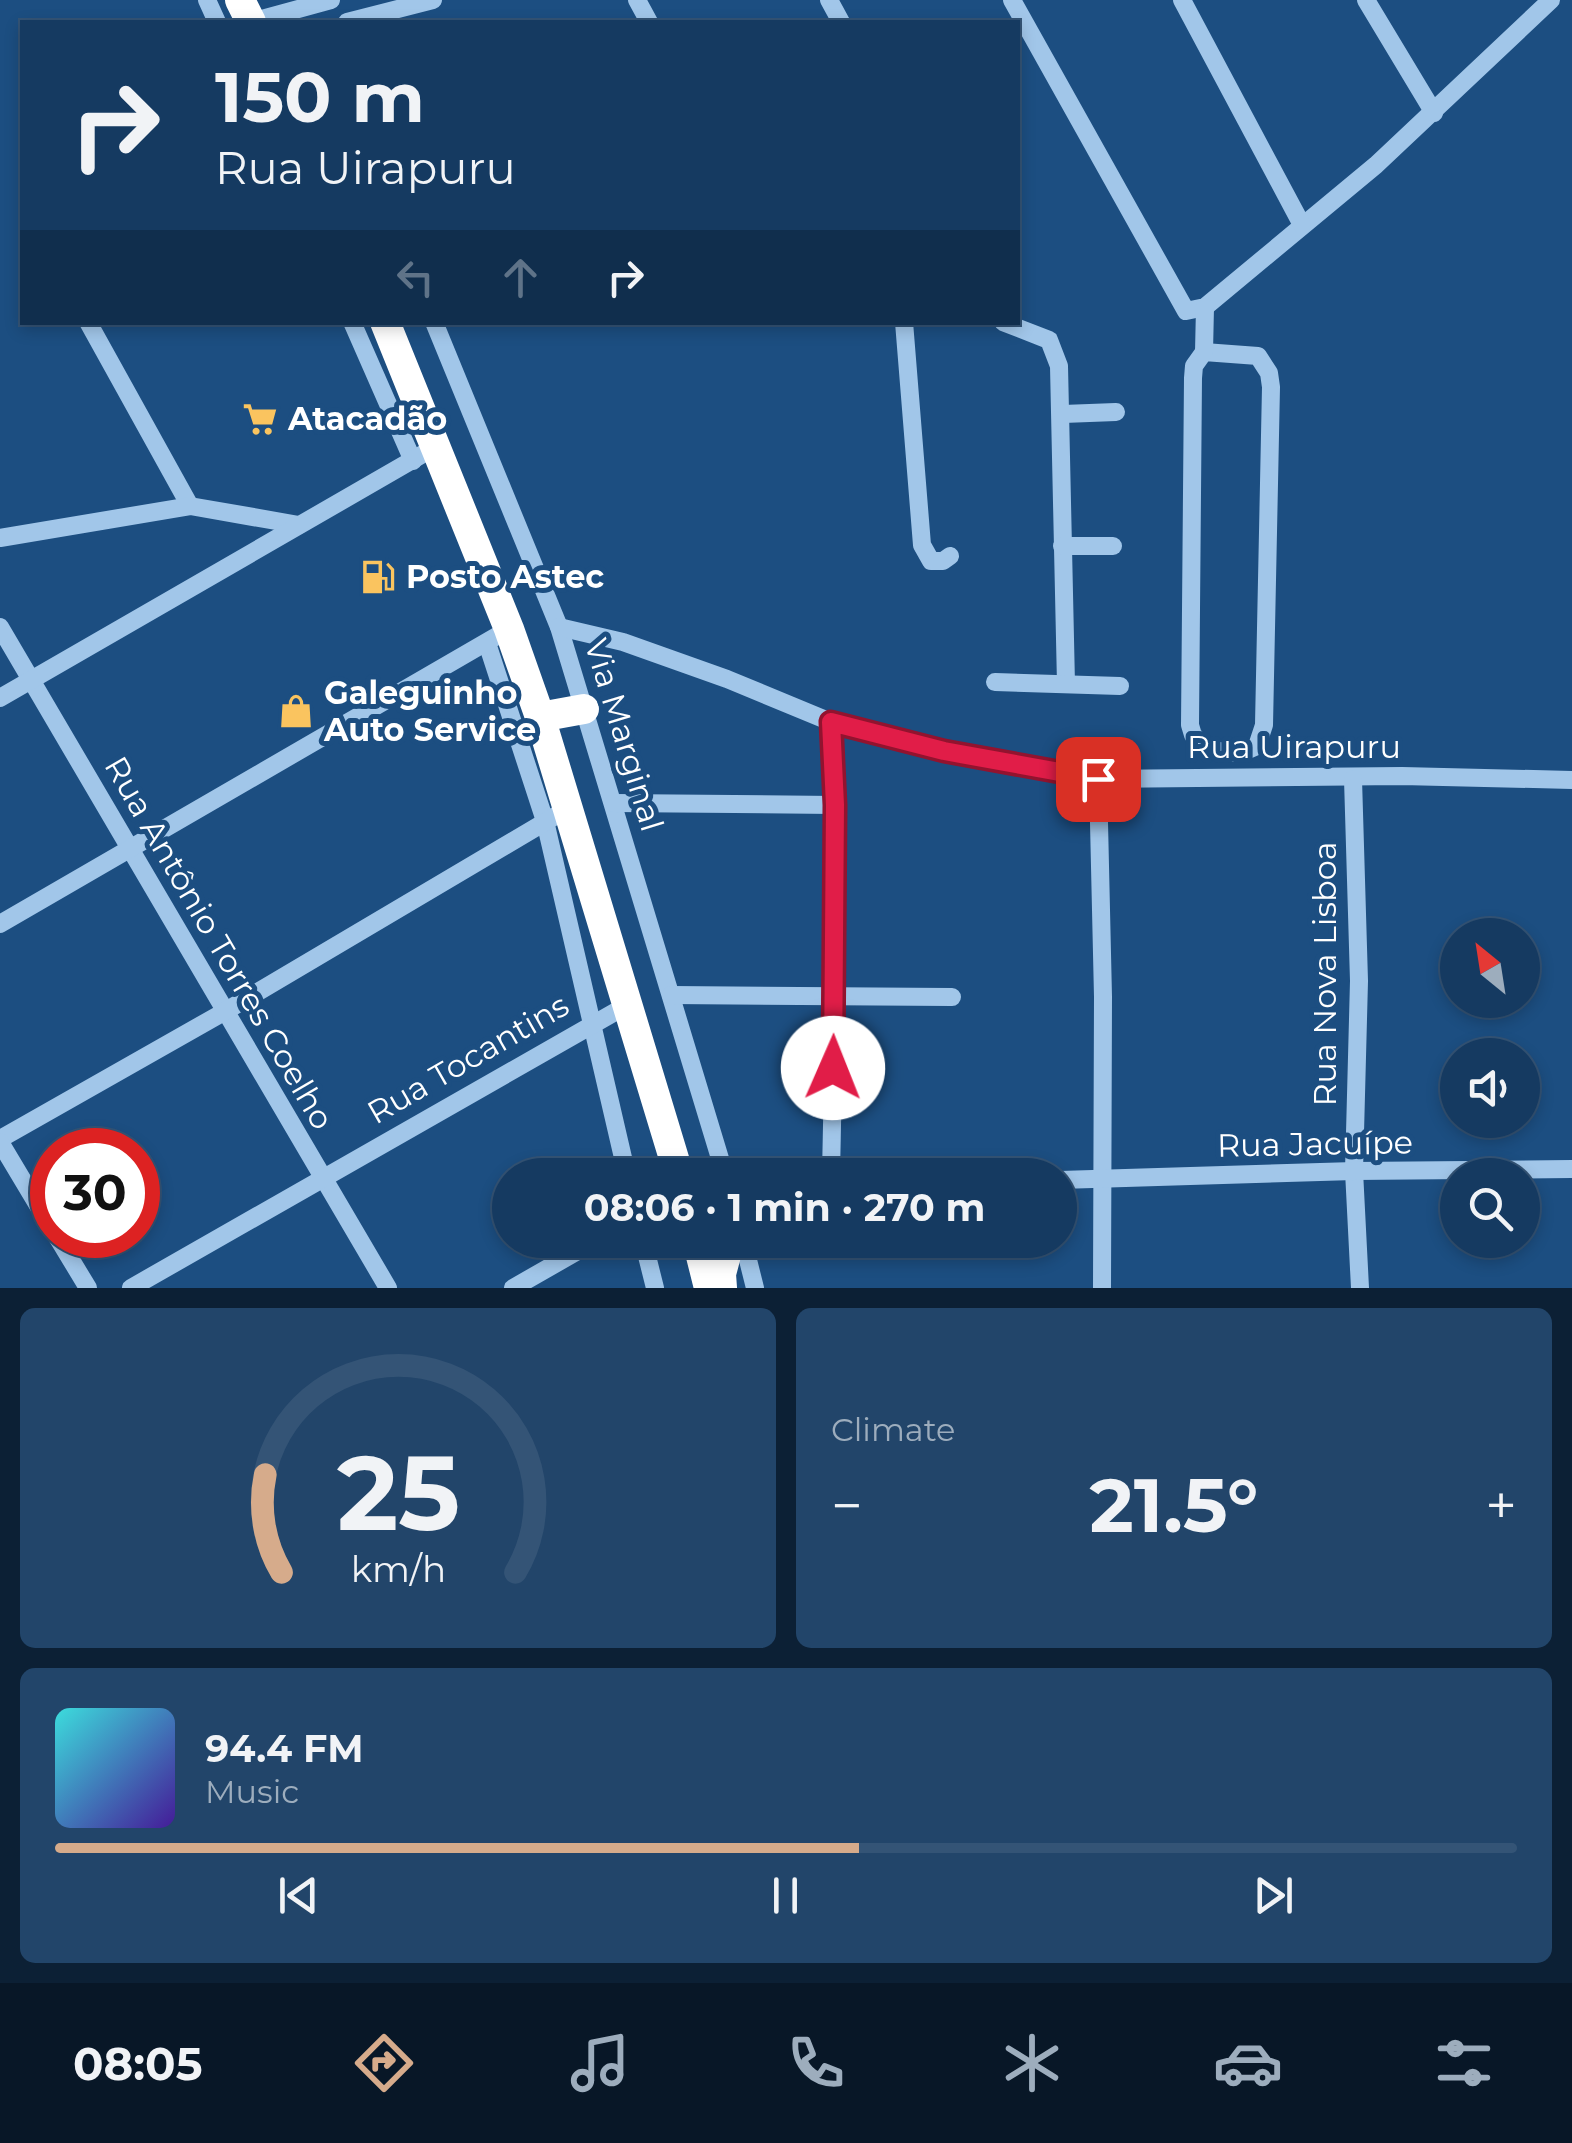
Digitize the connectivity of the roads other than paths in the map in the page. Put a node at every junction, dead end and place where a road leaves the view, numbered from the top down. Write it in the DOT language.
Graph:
graph roads {
  1 [pos="331,0"];
  2 [pos="433,0"];
  3 [pos="1012,0"];
  4 [pos="1182,0"];
  5 [pos="1366,0"];
  6 [pos="1540,4"];
  7 [pos="296,11"];
  8 [pos="259,20"];
  9 [pos="354,20"];
  10 [pos="1434,112"];
  11 [pos="1302,225"];
  12 [pos="1196,309"];
  13 [pos="90,325"];
  14 [pos="354,325"];
  15 [pos="385,325"];
  16 [pos="435,325"];
  17 [pos="904,325"];
  18 [pos="1009,325"];
  19 [pos="1204,352"];
  20 [pos="1116,412"];
  21 [pos="1062,414"];
  22 [pos="424,454"];
  23 [pos="190,506"];
  24 [pos="299,525"];
  25 [pos="0,538"];
  26 [pos="1062,546"];
  27 [pos="1114,546"];
  28 [pos="950,556"];
  29 [pos="0,627"];
  30 [pos="559,628"];
  31 [pos="498,636"];
  32 [pos="30,680"];
  33 [pos="995,682"];
  34 [pos="1066,684"];
  35 [pos="1120,686"];
  36 [pos="0,698"];
  37 [pos="584,709"];
  38 [pos="540,716"];
  39 [pos="831,722"];
  40 [pos="1098,779"];
  41 [pos="1353,779"];
  42 [pos="1572,780"];
  43 [pos="614,803"];
  44 [pos="835,805"];
  45 [pos="556,815"];
  46 [pos="128,848"];
  47 [pos="0,924"];
  48 [pos="671,995"];
  49 [pos="835,996"];
  50 [pos="952,996"];
  51 [pos="629,1004"];
  52 [pos="224,1012"];
  53 [pos="590,1024"];
  54 [pos="0,1140"];
  55 [pos="623,1158"];
  56 [pos="674,1158"];
  57 [pos="720,1158"];
  58 [pos="831,1158"];
  59 [pos="1572,1169"];
  60 [pos="1354,1171"];
  61 [pos="322,1177"];
  62 [pos="1077,1180"];
  63 [pos="1103,1180"];
  64 [pos="30,1191"];
  65 [pos="70,1258"];
  66 [pos="566,1258"];
  67 [pos="648,1258"];
  68 [pos="702,1258"];
  69 [pos="726,1258"];
  70 [pos="748,1258"];
  71 [pos="88,1288"];
  72 [pos="131,1288"];
  73 [pos="388,1288"];
  74 [pos="513,1288"];
  75 [pos="655,1288"];
  76 [pos="709,1288"];
  77 [pos="722,1288"];
  78 [pos="755,1288"];
  79 [pos="1102,1288"];
  80 [pos="1360,1288"];
  1 -- 7 [label="street"];
  2 -- 9 [label="street"];
  3 -- 12 [label="street"];
  4 -- 11 [label="street"];
  5 -- 10 [label="street"];
  6 -- 10 [label="street"];
  7 -- 8 [label="street"];
  10 -- 11 [label="street"];
  11 -- 12 [label="street"];
  12 -- 19 [label="street"];
  13 -- 23 [label="street"];
  14 -- 22 [label="street"];
  15 -- 22 [label="highway"];
  16 -- 30 [label="street, Via Marginal"];
  17 -- 28 [label="street"];
  18 -- 21 [label="street"];
  19 -- 19 [label="street"];
  20 -- 21 [label="street"];
  21 -- 26 [label="street"];
  22 -- 24 [label="street"];
  22 -- 31 [label="highway"];
  23 -- 24 [label="street"];
  23 -- 25 [label="street"];
  24 -- 32 [label="street"];
  26 -- 27 [label="street"];
  26 -- 34 [label="street"];
  29 -- 32 [label="street, Rua Antônio Torres Coelho"];
  30 -- 37 [label="street, Via Marginal"];
  30 -- 39 [label="street, Rua Uirapuru"];
  31 -- 38 [label="highway"];
  31 -- 45 [label="street"];
  31 -- 46 [label="street"];
  32 -- 36 [label="street"];
  32 -- 46 [label="street, Rua Antônio Torres Coelho"];
  33 -- 34 [label="street"];
  34 -- 35 [label="street"];
  37 -- 38 [label="highway"];
  37 -- 43 [label="street, Via Marginal"];
  38 -- 45 [label="highway"];
  39 -- 40 [label="street, Rua Uirapuru"];
  39 -- 44 [label="street"];
  40 -- 41 [label="street, Rua Uirapuru"];
  40 -- 63 [label="street"];
  41 -- 42 [label="street, Rua Uirapuru"];
  41 -- 60 [label="street, Rua Nova Lisboa"];
  43 -- 44 [label="street"];
  43 -- 48 [label="street, Via Marginal"];
  44 -- 49 [label="street"];
  45 -- 51 [label="highway"];
  45 -- 52 [label="street"];
  45 -- 53 [label="street"];
  46 -- 47 [label="street"];
  46 -- 52 [label="street, Rua Antônio Torres Coelho"];
  48 -- 49 [label="street"];
  48 -- 57 [label="street, Via Marginal"];
  49 -- 50 [label="street"];
  49 -- 58 [label="street"];
  51 -- 53 [label="street, Rua Tocantins"];
  51 -- 56 [label="highway"];
  52 -- 54 [label="street"];
  52 -- 61 [label="street, Rua Antônio Torres Coelho"];
  53 -- 55 [label="street"];
  53 -- 61 [label="street, Rua Tocantins"];
  54 -- 64 [label="street"];
  59 -- 60 [label="street, Rua Jacuípe"];
  60 -- 63 [label="street, Rua Jacuípe"];
  60 -- 80 [label="street, Rua Nova Lisboa"];
  61 -- 72 [label="street, Rua Tocantins"];
  61 -- 73 [label="street, Rua Antônio Torres Coelho"];
  62 -- 63 [label="street, Rua Jacuípe"];
  63 -- 79 [label="street"];
  65 -- 71 [label="street"];
  66 -- 74 [label="street"];
  67 -- 75 [label="street"];
  68 -- 76 [label="highway"];
  69 -- 77 [label="highway"];
  70 -- 78 [label="street"];
}
